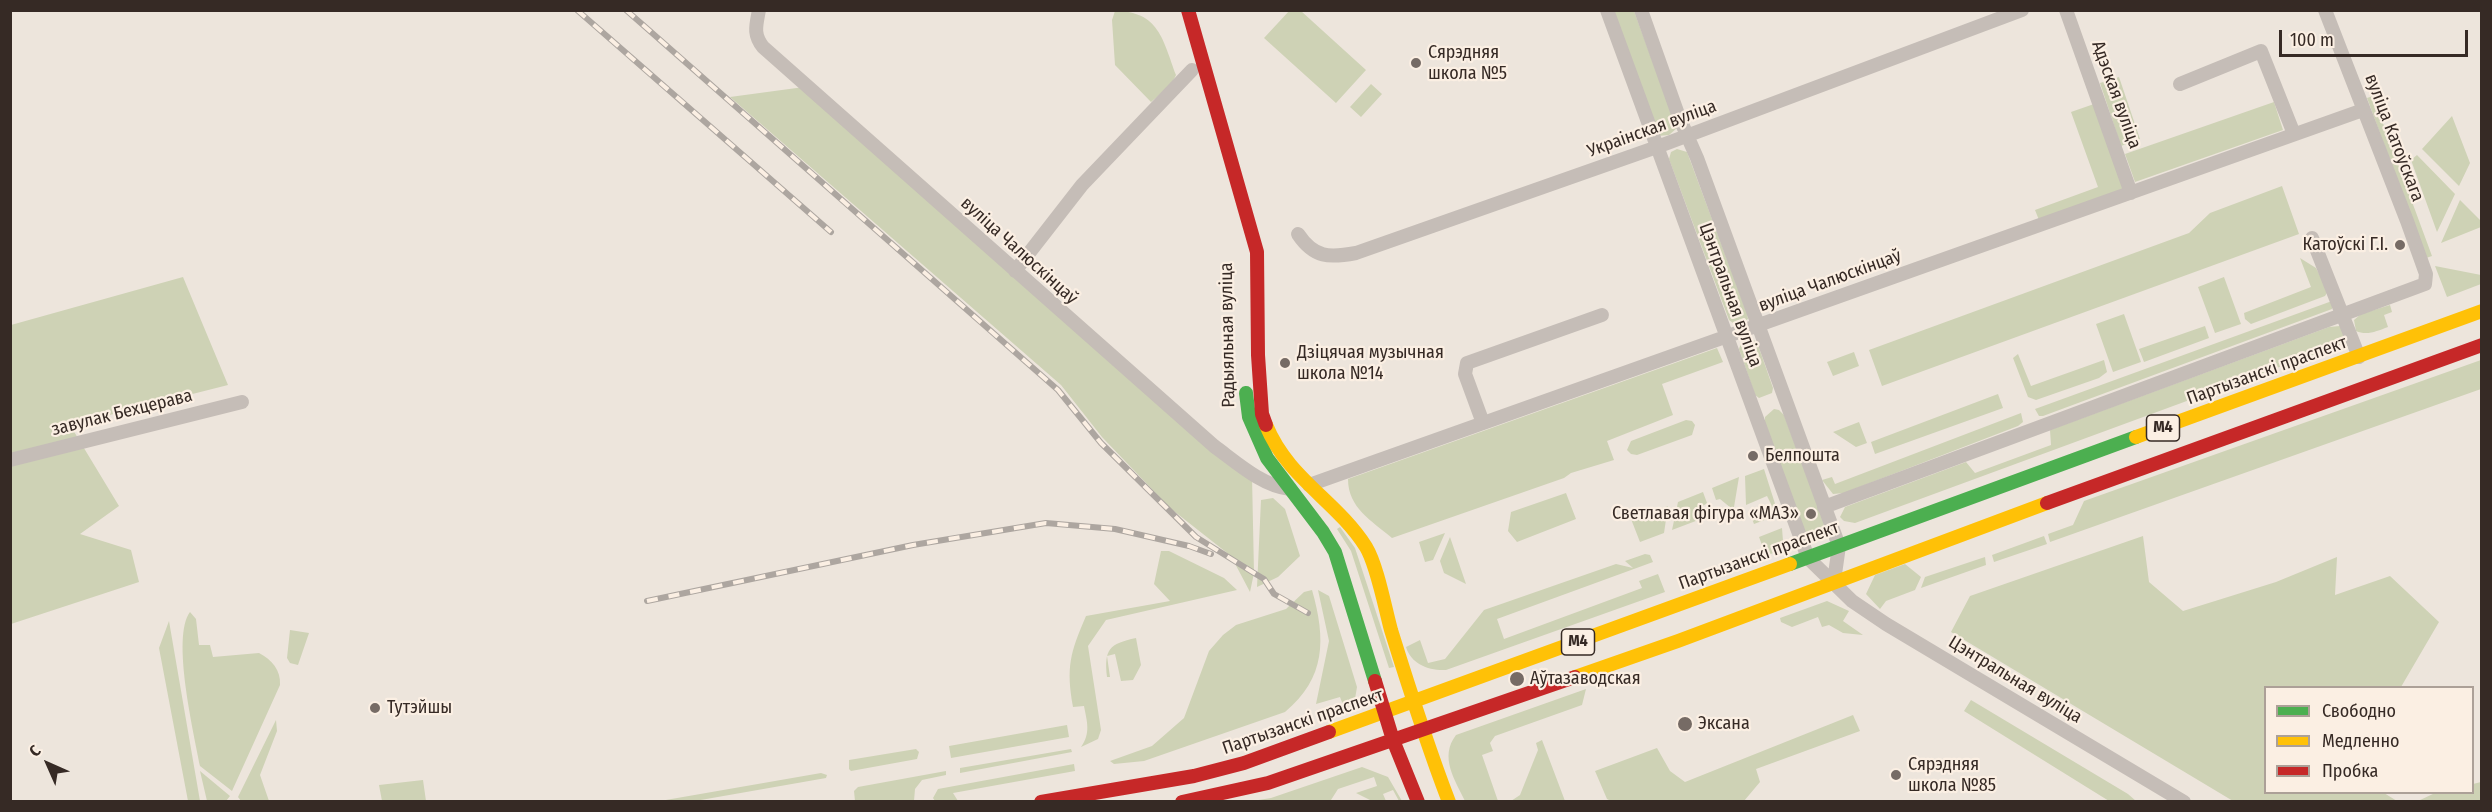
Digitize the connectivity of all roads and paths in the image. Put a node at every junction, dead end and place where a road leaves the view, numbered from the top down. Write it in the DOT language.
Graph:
graph roads {
  1 [pos="759,10"];
  2 [pos="1173,10"];
  3 [pos="1188,10"];
  4 [pos="1606,10"];
  5 [pos="1641,10"];
  6 [pos="2022,10"];
  7 [pos="2066,10"];
  8 [pos="2325,10"];
  9 [pos="1192,70"];
  10 [pos="2180,84"];
  11 [pos="2363,110"];
  12 [pos="2294,134"];
  13 [pos="1688,135"];
  14 [pos="1657,147"];
  15 [pos="2131,193"];
  16 [pos="1298,234"];
  17 [pos="2312,238"];
  18 [pos="1015,271"];
  19 [pos="2476,313"];
  20 [pos="1602,315"];
  21 [pos="2343,315"];
  22 [pos="1758,325"];
  23 [pos="1726,336"];
  24 [pos="2481,345"];
  25 [pos="2451,356"];
  26 [pos="2359,357"];
  27 [pos="2345,395"];
  28 [pos="242,402"];
  29 [pos="1483,423"];
  30 [pos="10,460"];
  31 [pos="1309,485"];
  32 [pos="1292,489"];
  33 [pos="1824,507"];
  34 [pos="1839,546"];
  35 [pos="1808,558"];
  36 [pos="1834,581"];
  37 [pos="1413,702"];
  38 [pos="1385,712"];
  39 [pos="1421,730"];
  40 [pos="1393,740"];
  41 [pos="1041,801"];
  42 [pos="1182,801"];
  43 [pos="1418,801"];
  44 [pos="1449,801"];
  45 [pos="2184,801"];
  1 -- 18 [label="street, вуліца Чалюскінцаў"];
  2 -- 9 [label="main road, Радыяльная вуліца"];
  3 -- 31 [label="main road, Радыяльная вуліца"];
  4 -- 14 [label="street, Цэнтральная вуліца"];
  5 -- 13 [label="street, Цэнтральная вуліца"];
  6 -- 13 [label="street, Украінская вуліца"];
  7 -- 15 [label="street, Адэская вуліца"];
  8 -- 11 [label="street, вуліца Катоўскага"];
  9 -- 18 [label="street"];
  9 -- 32 [label="main road, Радыяльная вуліца"];
  10 -- 12 [label="street"];
  11 -- 12 [label="street, вуліца Чалюскінцаў"];
  11 -- 21 [label="street, вуліца Катоўскага"];
  12 -- 15 [label="street, вуліца Чалюскінцаў"];
  13 -- 14 [label="street, Украінская вуліца"];
  13 -- 22 [label="street, Цэнтральная вуліца"];
  14 -- 16 [label="street, Украінская вуліца"];
  14 -- 23 [label="street, Цэнтральная вуліца"];
  15 -- 22 [label="street, вуліца Чалюскінцаў"];
  17 -- 21 [label="street"];
  18 -- 32 [label="street, вуліца Чалюскінцаў"];
  19 -- 25 [label="main road"];
  19 -- 26 [label="main road, Партызанскі праспект / М4"];
  20 -- 29 [label="street"];
  21 -- 26 [label="street"];
  21 -- 33 [label="street"];
  22 -- 23 [label="street, вуліца Чалюскінцаў"];
  22 -- 33 [label="street, Цэнтральная вуліца"];
  23 -- 29 [label="street, вуліца Чалюскінцаў"];
  23 -- 35 [label="street, Цэнтральная вуліца"];
  24 -- 25 [label="main road, М4"];
  25 -- 27 [label="main road, М4"];
  26 -- 27 [label="main road"];
  26 -- 34 [label="main road, Партызанскі праспект / М4"];
  27 -- 36 [label="main road, М4"];
  28 -- 30 [label="street, завулак Бехцерава"];
  29 -- 31 [label="street, вуліца Чалюскінцаў"];
  31 -- 37 [label="main road, Радыяльная вуліца"];
  32 -- 38 [label="main road, Радыяльная вуліца"];
  33 -- 34 [label="street, Цэнтральная вуліца"];
  34 -- 35 [label="main road, Партызанскі праспект / М4"];
  34 -- 36 [label="street, Цэнтральная вуліца"];
  35 -- 36 [label="street, Цэнтральная вуліца"];
  35 -- 37 [label="main road, Партызанскі праспект / М4"];
  36 -- 39 [label="main road, М4"];
  36 -- 45 [label="street, Цэнтральная вуліца"];
  37 -- 38 [label="main road, Партызанскі праспект / М4"];
  37 -- 39 [label="main road, Радыяльная вуліца"];
  38 -- 40 [label="main road, Радыяльная вуліца"];
  38 -- 41 [label="main road, Партызанскі праспект / М4"];
  39 -- 40 [label="main road, М4"];
  39 -- 44 [label="main road, Радыяльная вуліца"];
  40 -- 42 [label="main road, М4"];
  40 -- 43 [label="main road, Радыяльная вуліца"];
}
